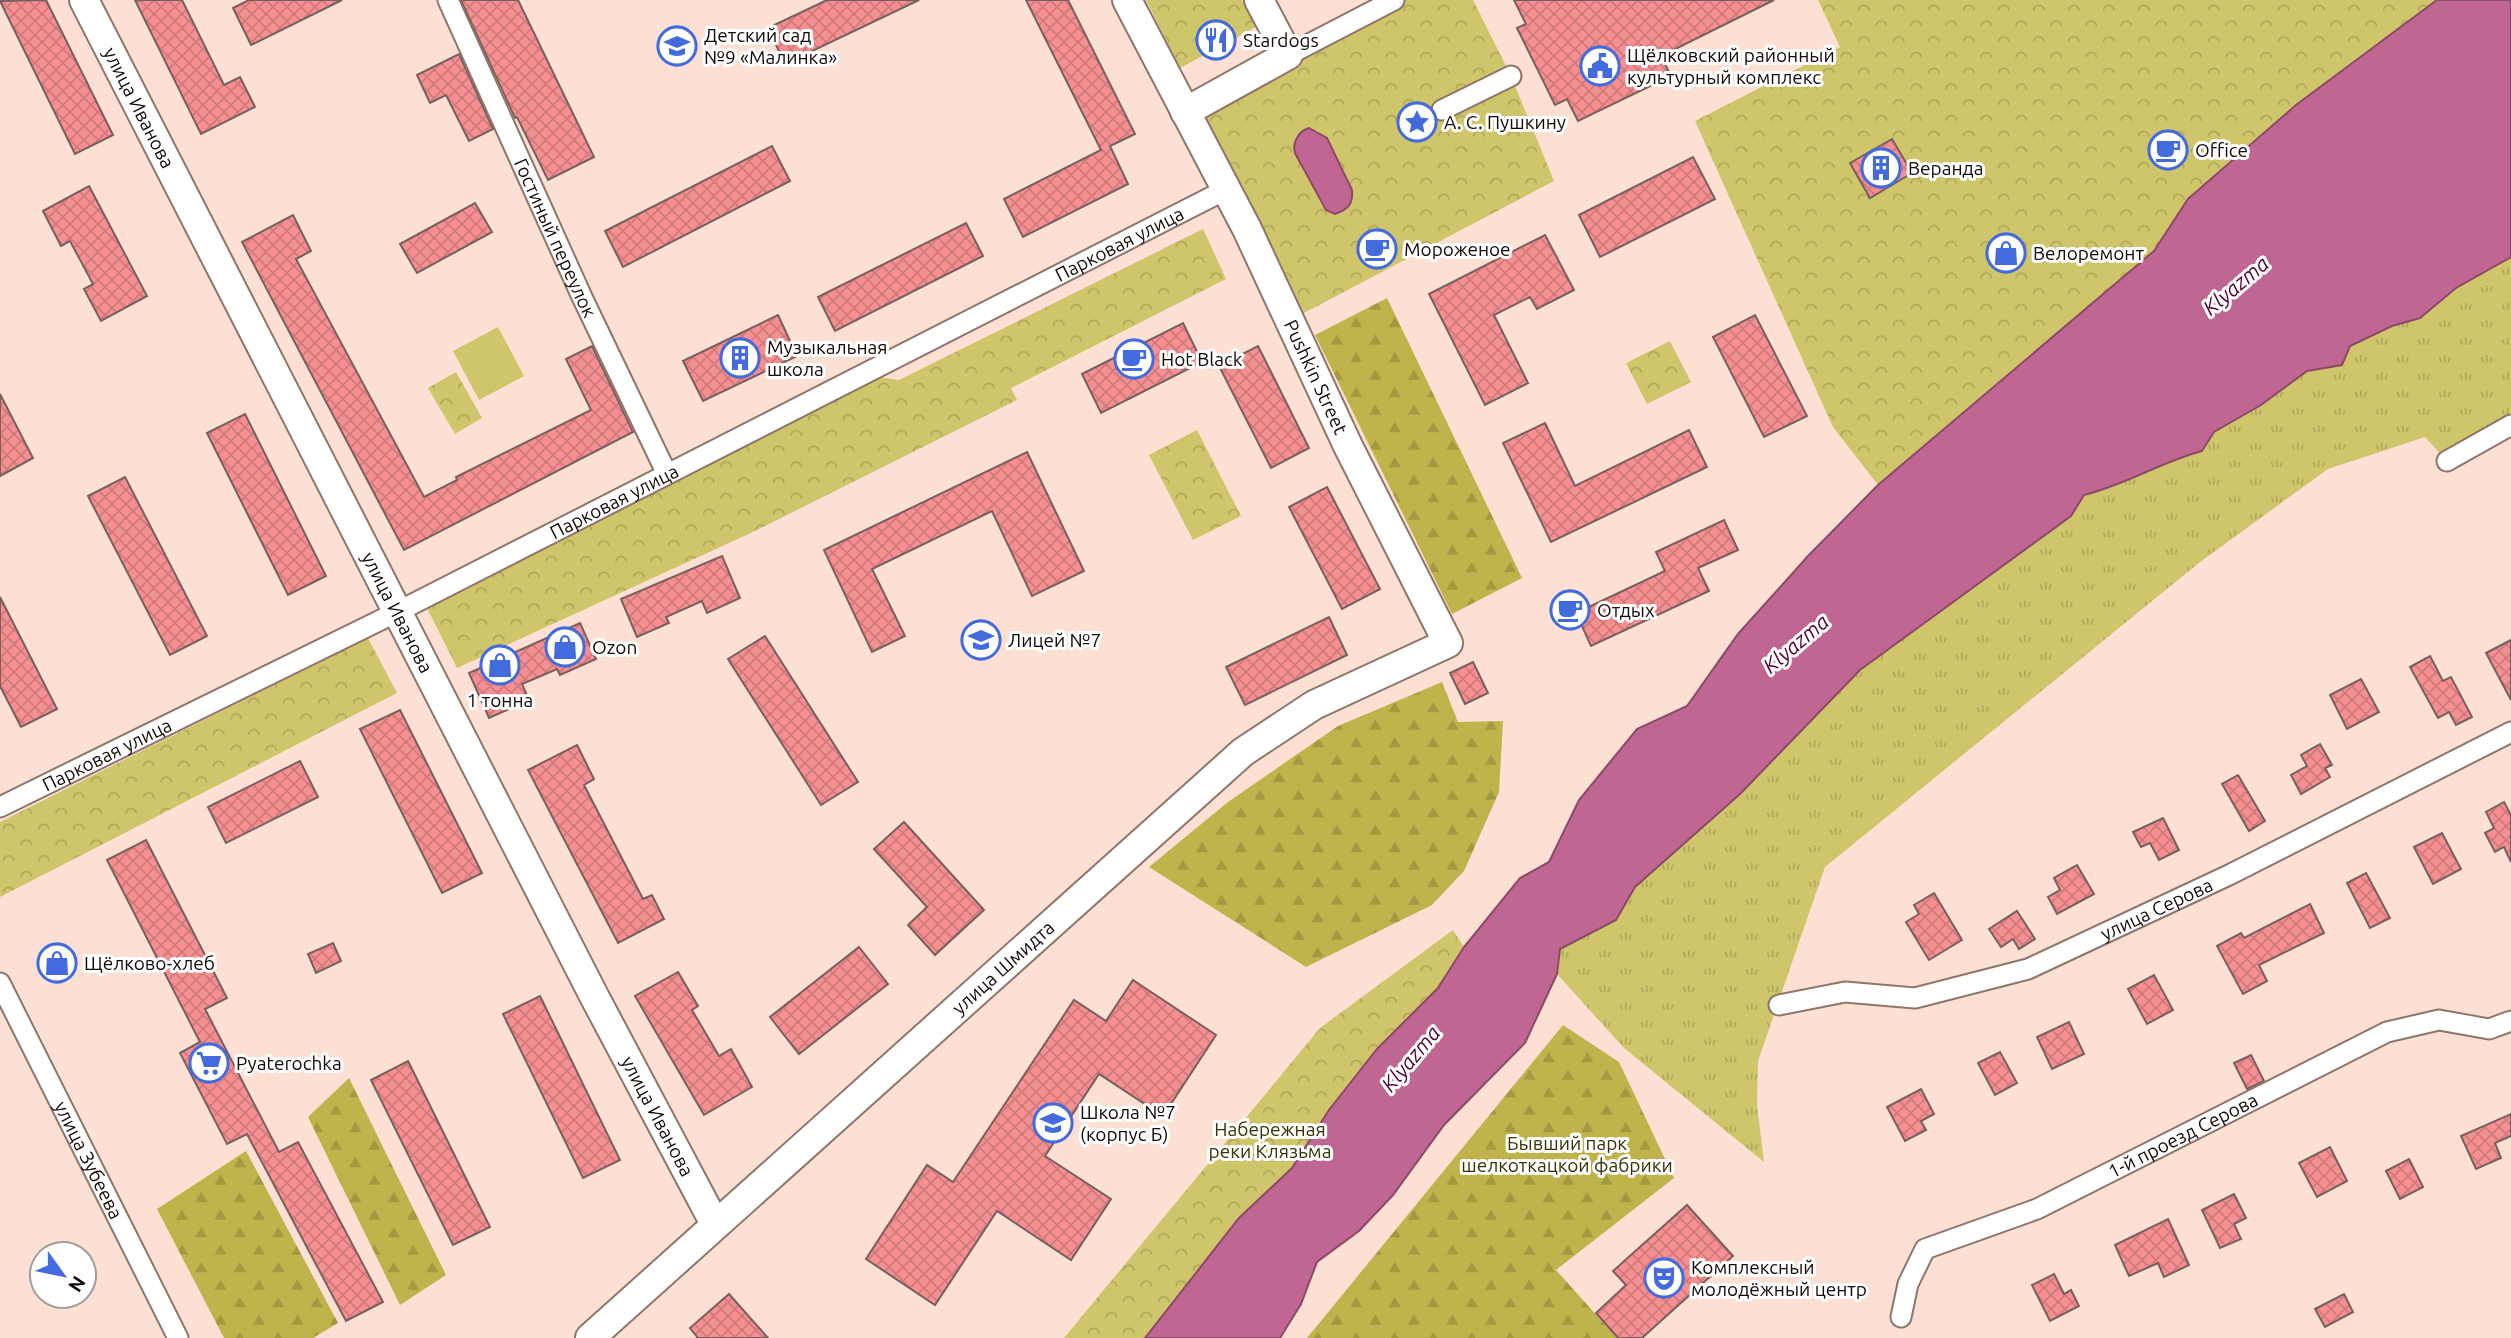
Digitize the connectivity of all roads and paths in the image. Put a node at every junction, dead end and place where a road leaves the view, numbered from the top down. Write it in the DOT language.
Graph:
graph roads {
  1 [pos="84,0"];
  2 [pos="448,0"];
  3 [pos="1127,0"];
  4 [pos="1259,0"];
  5 [pos="1394,0"];
  6 [pos="1288,55"];
  7 [pos="1511,76"];
  8 [pos="1442,110"];
  9 [pos="1185,111"];
  10 [pos="1227,189"];
  11 [pos="2511,425"];
  12 [pos="2447,461"];
  13 [pos="666,472"];
  14 [pos="399,611"];
  15 [pos="1448,643"];
  16 [pos="2511,732"];
  17 [pos="0,807"];
  18 [pos="0,983"];
  19 [pos="1779,1005"];
  20 [pos="2511,1021"];
  21 [pos="715,1224"];
  22 [pos="1902,1317"];
  23 [pos="178,1338"];
  24 [pos="590,1338"];
  1 -- 14 [label="street, улица Иванова"];
  2 -- 13 [label="street, Гостиный переулок"];
  3 -- 9 [label="street, Pushkin Street"];
  4 -- 6 [label="street"];
  5 -- 6 [label="street"];
  6 -- 9 [label="street"];
  7 -- 8 [label="street"];
  9 -- 10 [label="street, Pushkin Street"];
  10 -- 13 [label="street, Парковая улица"];
  10 -- 15 [label="street, Pushkin Street"];
  11 -- 12 [label="street"];
  13 -- 14 [label="street, Парковая улица"];
  14 -- 17 [label="street, Парковая улица"];
  14 -- 21 [label="street, улица Иванова"];
  15 -- 21 [label="street, улица Шмидта"];
  16 -- 19 [label="street, улица Серова"];
  18 -- 23 [label="street, улица Зубеева"];
  20 -- 22 [label="street, 1-й проезд Серова"];
  21 -- 24 [label="street, улица Шмидта"];
}
